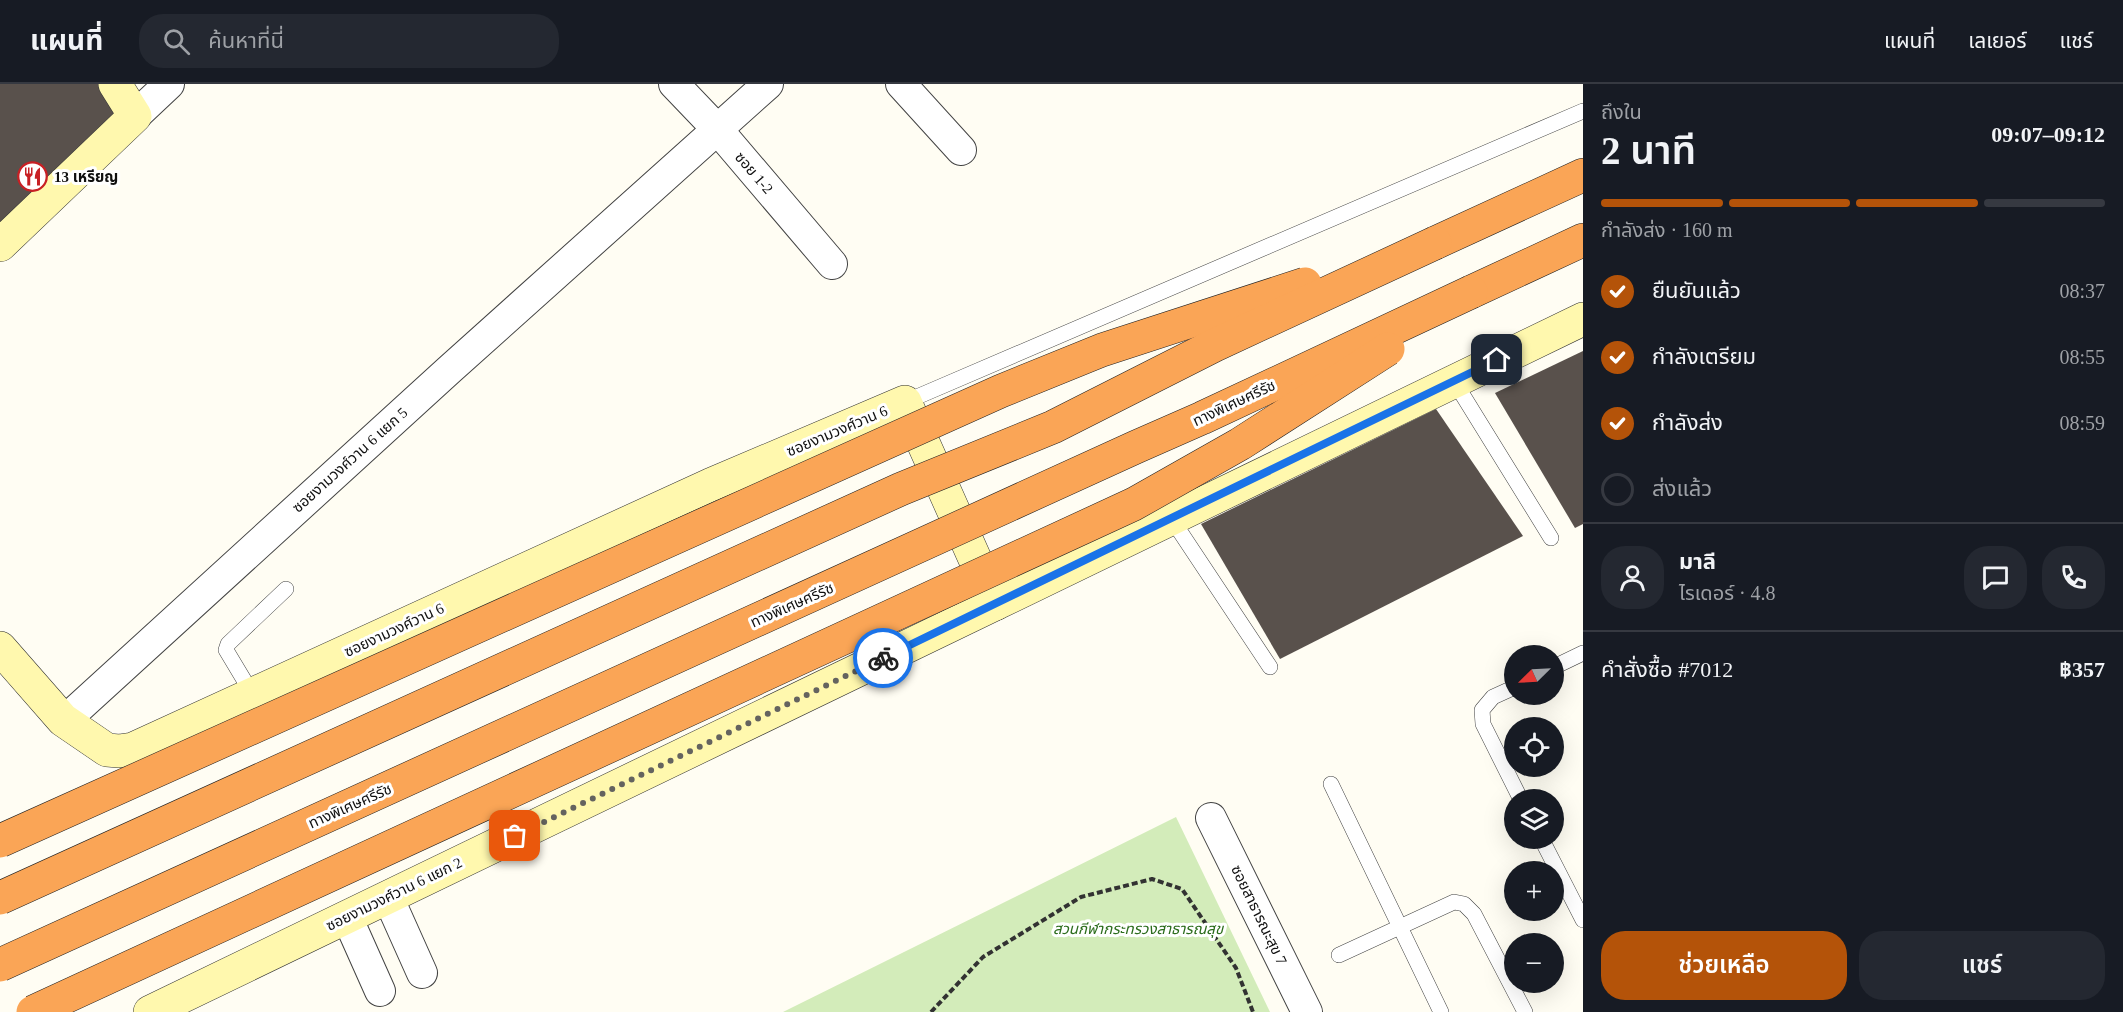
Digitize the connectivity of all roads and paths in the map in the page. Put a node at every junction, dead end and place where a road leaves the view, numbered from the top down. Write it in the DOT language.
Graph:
graph roads {
  1 [pos="115,84"];
  2 [pos="169,84"];
  3 [pos="674,84"];
  4 [pos="768,84"];
  5 [pos="901,84"];
  6 [pos="1583,111"];
  7 [pos="135,116"];
  8 [pos="718,130"];
  9 [pos="962,150"];
  10 [pos="1583,176"];
  11 [pos="1583,240"];
  12 [pos="1435,243"];
  13 [pos="0,245"];
  14 [pos="832,264"];
  15 [pos="1471,292"];
  16 [pos="1583,319"];
  17 [pos="1454,381"];
  18 [pos="905,402"];
  19 [pos="1171,518"];
  20 [pos="1551,538"];
  21 [pos="286,589"];
  22 [pos="995,604"];
  23 [pos="0,648"];
  24 [pos="1583,653"];
  25 [pos="1564,662"];
  26 [pos="1270,667"];
  27 [pos="1504,692"];
  28 [pos="253,694"];
  29 [pos="63,720"];
  30 [pos="1331,784"];
  31 [pos="1516,789"];
  32 [pos="1211,818"];
  33 [pos="0,841"];
  34 [pos="1547,849"];
  35 [pos="388,897"];
  36 [pos="0,898"];
  37 [pos="347,916"];
  38 [pos="1583,920"];
  39 [pos="1399,927"];
  40 [pos="1339,955"];
  41 [pos="0,965"];
  42 [pos="422,973"];
  43 [pos="380,991"];
  44 [pos="184,1005"];
  45 [pos="33,1012"];
  46 [pos="150,1012"];
  47 [pos="931,1012"];
  48 [pos="1253,1012"];
  49 [pos="1307,1012"];
  50 [pos="1441,1012"];
  51 [pos="1525,1012"];
  1 -- 7 [label="street"];
  2 -- 7 [label="street"];
  3 -- 8 [label="street, ซอย 1-2"];
  4 -- 8 [label="street, ซอยงามวงศ์วาน 6 แยก 5"];
  5 -- 9 [label="street"];
  6 -- 18 [label="lane"];
  7 -- 13 [label="street"];
  8 -- 14 [label="street, ซอย 1-2"];
  8 -- 29 [label="street, ซอยงามวงศ์วาน 6 แยก 5"];
  10 -- 12 [label="highway"];
  11 -- 15 [label="highway, ทางพิเศษศรีรัช"];
  12 -- 33 [label="highway, bridge"];
  12 -- 36 [label="highway, bridge"];
  15 -- 41 [label="highway, ทางพิเศษศรีรัช, bridge"];
  15 -- 45 [label="highway, bridge"];
  16 -- 17 [label="street"];
  17 -- 19 [label="street"];
  17 -- 20 [label="lane"];
  18 -- 22 [label="street, ซอยงามวงศ์วาน 6"];
  18 -- 28 [label="street, ซอยงามวงศ์วาน 6"];
  19 -- 22 [label="street"];
  19 -- 26 [label="lane"];
  21 -- 28 [label="lane"];
  22 -- 35 [label="street, ซอยงามวงศ์วาน 6 แยก 2"];
  23 -- 29 [label="street, ซอยงามวงศ์วาน 6"];
  24 -- 25 [label="lane"];
  27 -- 31 [label="lane"];
  28 -- 29 [label="street, ซอยงามวงศ์วาน 6"];
  30 -- 39 [label="lane"];
  32 -- 49 [label="street, ซอยสาธารณะสุข 7"];
  34 -- 38 [label="lane"];
  35 -- 37 [label="street, ซอยงามวงศ์วาน 6 แยก 2"];
  35 -- 42 [label="street"];
  37 -- 43 [label="street"];
  37 -- 44 [label="street, ซอยงามวงศ์วาน 6 แยก 2"];
  39 -- 40 [label="lane"];
  39 -- 50 [label="lane"];
  39 -- 51 [label="lane"];
  44 -- 46 [label="street, ซอยงามวงศ์วาน 6 แยก 2"];
  47 -- 48 [label="path"];
}
